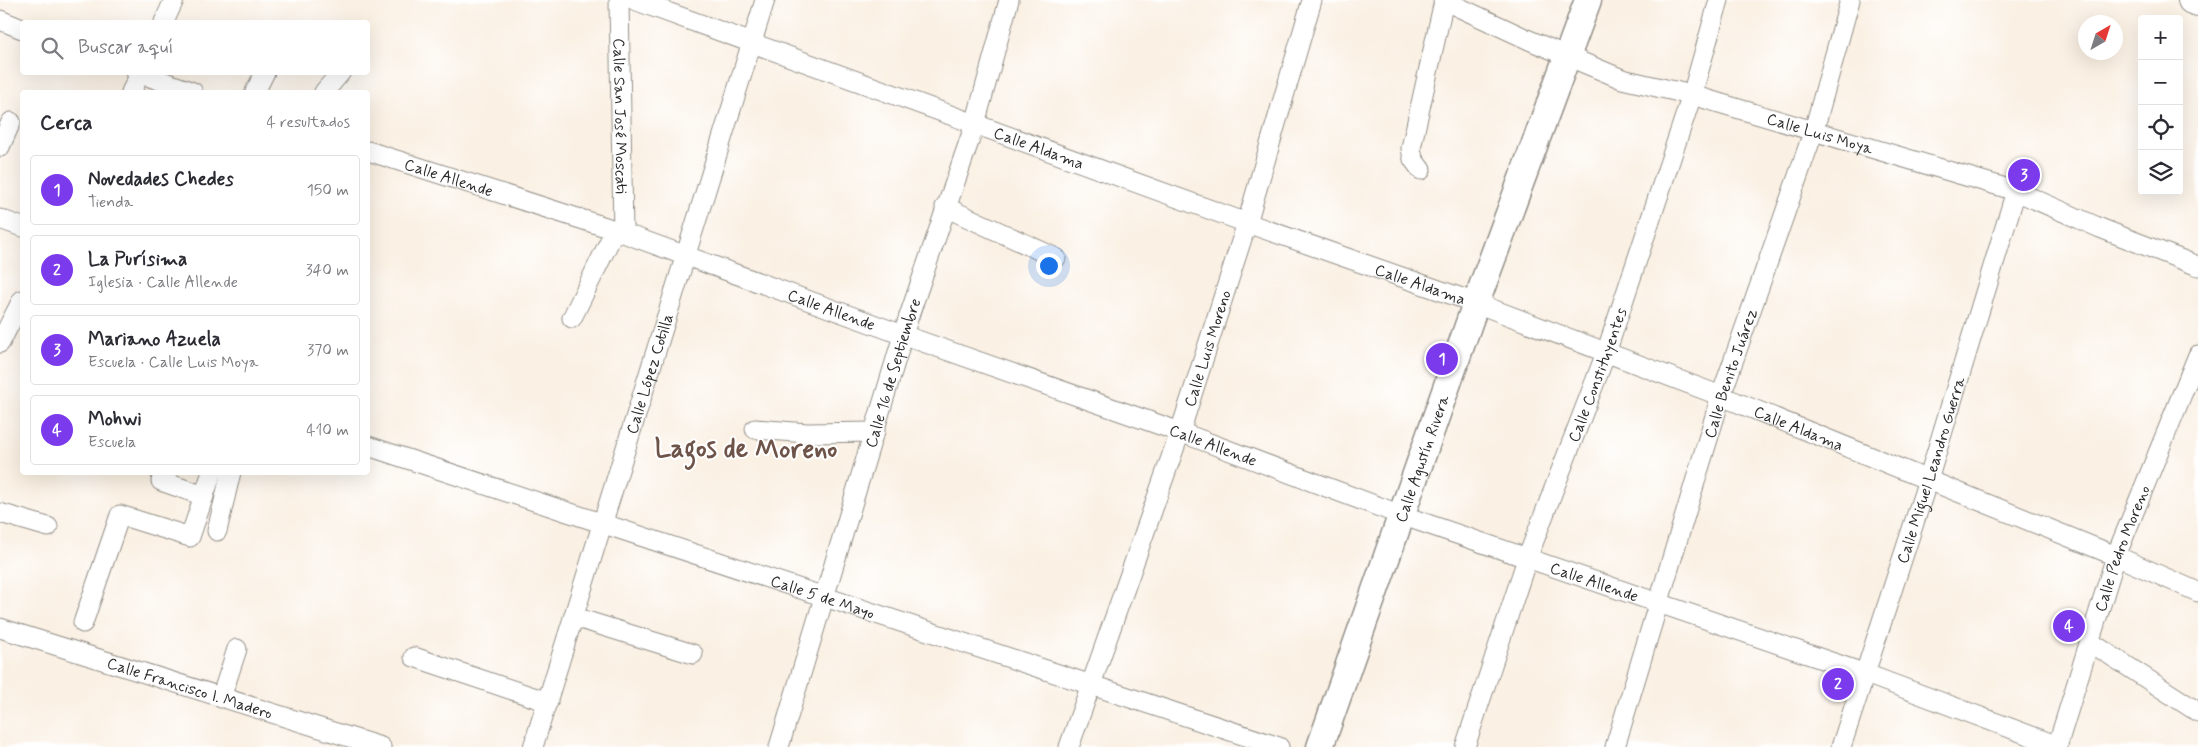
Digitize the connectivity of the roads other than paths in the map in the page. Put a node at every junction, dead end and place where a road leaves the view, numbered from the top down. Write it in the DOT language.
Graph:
graph roads {
  1 [pos="174,0"];
  2 [pos="619,0"];
  3 [pos="634,0"];
  4 [pos="765,0"];
  5 [pos="1009,0"];
  6 [pos="1312,0"];
  7 [pos="1443,0"];
  8 [pos="1588,0"];
  9 [pos="1719,0"];
  10 [pos="1850,0"];
  11 [pos="2192,0"];
  12 [pos="2198,2"];
  13 [pos="0,20"];
  14 [pos="165,20"];
  15 [pos="20,28"];
  16 [pos="752,41"];
  17 [pos="1568,56"];
  18 [pos="138,75"];
  19 [pos="145,75"];
  20 [pos="264,75"];
  21 [pos="339,75"];
  22 [pos="132,90"];
  23 [pos="187,90"];
  24 [pos="256,90"];
  25 [pos="326,90"];
  26 [pos="1692,95"];
  27 [pos="11,122"];
  28 [pos="974,124"];
  29 [pos="1814,130"];
  30 [pos="0,147"];
  31 [pos="370,152"];
  32 [pos="1421,170"];
  33 [pos="2016,191"];
  34 [pos="946,206"];
  35 [pos="0,219"];
  36 [pos="1248,223"];
  37 [pos="20,226"];
  38 [pos="619,232"];
  39 [pos="686,256"];
  40 [pos="1056,258"];
  41 [pos="2198,266"];
  42 [pos="1476,303"];
  43 [pos="20,305"];
  44 [pos="572,318"];
  45 [pos="8,332"];
  46 [pos="903,335"];
  47 [pos="1606,353"];
  48 [pos="2198,355"];
  49 [pos="1721,396"];
  50 [pos="755,429"];
  51 [pos="875,432"];
  52 [pos="1180,432"];
  53 [pos="370,447"];
  54 [pos="211,475"];
  55 [pos="230,475"];
  56 [pos="1928,480"];
  57 [pos="161,481"];
  58 [pos="204,496"];
  59 [pos="0,513"];
  60 [pos="1401,515"];
  61 [pos="604,524"];
  62 [pos="48,527"];
  63 [pos="217,531"];
  64 [pos="2116,556"];
  65 [pos="1528,559"];
  66 [pos="2198,592"];
  67 [pos="825,597"];
  68 [pos="1658,602"];
  69 [pos="574,617"];
  70 [pos="83,623"];
  71 [pos="0,628"];
  72 [pos="2090,642"];
  73 [pos="237,649"];
  74 [pos="693,654"];
  75 [pos="414,657"];
  76 [pos="1866,674"];
  77 [pos="1090,685"];
  78 [pos="222,698"];
  79 [pos="548,702"];
  80 [pos="2198,712"];
  81 [pos="2057,746"];
  82 [pos="380,747"];
  83 [pos="533,747"];
  84 [pos="779,747"];
  85 [pos="1069,747"];
  86 [pos="1279,747"];
  87 [pos="1320,747"];
  88 [pos="1465,747"];
  89 [pos="1615,747"];
  90 [pos="1841,747"];
  1 -- 14 [label="street"];
  2 -- 38 [label="street, Calle San José Moscati"];
  3 -- 16 [label="street, Calle Aldama"];
  4 -- 16 [label="street, Calle López Cotilla"];
  5 -- 28 [label="street, Calle 16 de Septiembre"];
  6 -- 36 [label="street, Calle Luis Moreno"];
  7 -- 17 [label="street, Calle Luis Moya"];
  7 -- 32 [label="street"];
  8 -- 17 [label="main road, Calle Agustín Rivera"];
  9 -- 26 [label="street, Calle Constituyentes"];
  10 -- 29 [label="street, Calle Benito Juárez"];
  11 -- 12 [label="highway"];
  13 -- 15 [label="street"];
  16 -- 28 [label="street, Calle Aldama"];
  16 -- 39 [label="street, Calle López Cotilla"];
  17 -- 26 [label="street, Calle Luis Moya"];
  17 -- 42 [label="main road, Calle Agustín Rivera"];
  18 -- 22 [label="street"];
  19 -- 23 [label="street"];
  20 -- 24 [label="street"];
  21 -- 25 [label="street"];
  26 -- 29 [label="street, Calle Luis Moya"];
  26 -- 47 [label="street, Calle Constituyentes"];
  27 -- 30 [label="street"];
  28 -- 34 [label="street, Calle 16 de Septiembre"];
  28 -- 36 [label="street, Calle Aldama"];
  29 -- 33 [label="street, Calle Luis Moya"];
  29 -- 49 [label="street, Calle Benito Juárez"];
  31 -- 38 [label="street, Calle Allende"];
  33 -- 41 [label="street, Calle Luis Moya"];
  33 -- 56 [label="street, Calle Miguel Leandro Guerra"];
  34 -- 40 [label="street"];
  34 -- 46 [label="street, Calle 16 de Septiembre"];
  35 -- 37 [label="street"];
  36 -- 42 [label="street, Calle Aldama"];
  36 -- 52 [label="street, Calle Luis Moreno"];
  38 -- 39 [label="street, Calle Allende"];
  38 -- 44 [label="street"];
  39 -- 46 [label="street, Calle Allende"];
  39 -- 61 [label="street, Calle López Cotilla"];
  42 -- 47 [label="street, Calle Aldama"];
  42 -- 60 [label="main road, Calle Agustín Rivera"];
  43 -- 45 [label="street"];
  46 -- 51 [label="street, Calle 16 de Septiembre"];
  46 -- 52 [label="street, Calle Allende"];
  47 -- 49 [label="street, Calle Aldama"];
  47 -- 65 [label="street, Calle Constituyentes"];
  48 -- 64 [label="street, Calle Pedro Moreno"];
  49 -- 56 [label="street, Calle Aldama"];
  49 -- 68 [label="street, Calle Benito Juárez"];
  50 -- 51 [label="street"];
  51 -- 67 [label="street, Calle 16 de Septiembre"];
  52 -- 60 [label="street, Calle Allende"];
  52 -- 77 [label="street, Calle Luis Moreno"];
  53 -- 61 [label="street, Calle 5 de Mayo"];
  54 -- 58 [label="street"];
  55 -- 63 [label="street"];
  56 -- 64 [label="street, Calle Aldama"];
  56 -- 76 [label="street, Calle Miguel Leandro Guerra"];
  57 -- 58 [label="street"];
  58 -- 70 [label="street"];
  59 -- 62 [label="street"];
  60 -- 65 [label="street, Calle Allende"];
  60 -- 87 [label="main road, Calle Agustín Rivera"];
  61 -- 67 [label="street, Calle 5 de Mayo"];
  61 -- 69 [label="street, Calle López Cotilla"];
  64 -- 66 [label="street, Calle Aldama"];
  64 -- 72 [label="street, Calle Pedro Moreno"];
  65 -- 68 [label="street, Calle Allende"];
  65 -- 88 [label="street, Calle Constituyentes"];
  67 -- 77 [label="street, Calle 5 de Mayo"];
  67 -- 84 [label="street, Calle 16 de Septiembre"];
  68 -- 76 [label="street, Calle Allende"];
  68 -- 89 [label="street, Calle Benito Juárez"];
  69 -- 74 [label="street"];
  69 -- 79 [label="street, Calle López Cotilla"];
  71 -- 78 [label="street, Calle Francisco I. Madero"];
  72 -- 80 [label="street"];
  72 -- 81 [label="street, Calle Pedro Moreno"];
  73 -- 78 [label="street"];
  75 -- 79 [label="street"];
  76 -- 81 [label="street, Calle Allende"];
  76 -- 90 [label="street, Calle Miguel Leandro Guerra"];
  77 -- 85 [label="street, Calle Luis Moreno"];
  77 -- 86 [label="street, Calle 5 de Mayo"];
  78 -- 82 [label="street, Calle Francisco I. Madero"];
  79 -- 83 [label="street, Calle López Cotilla"];
}
